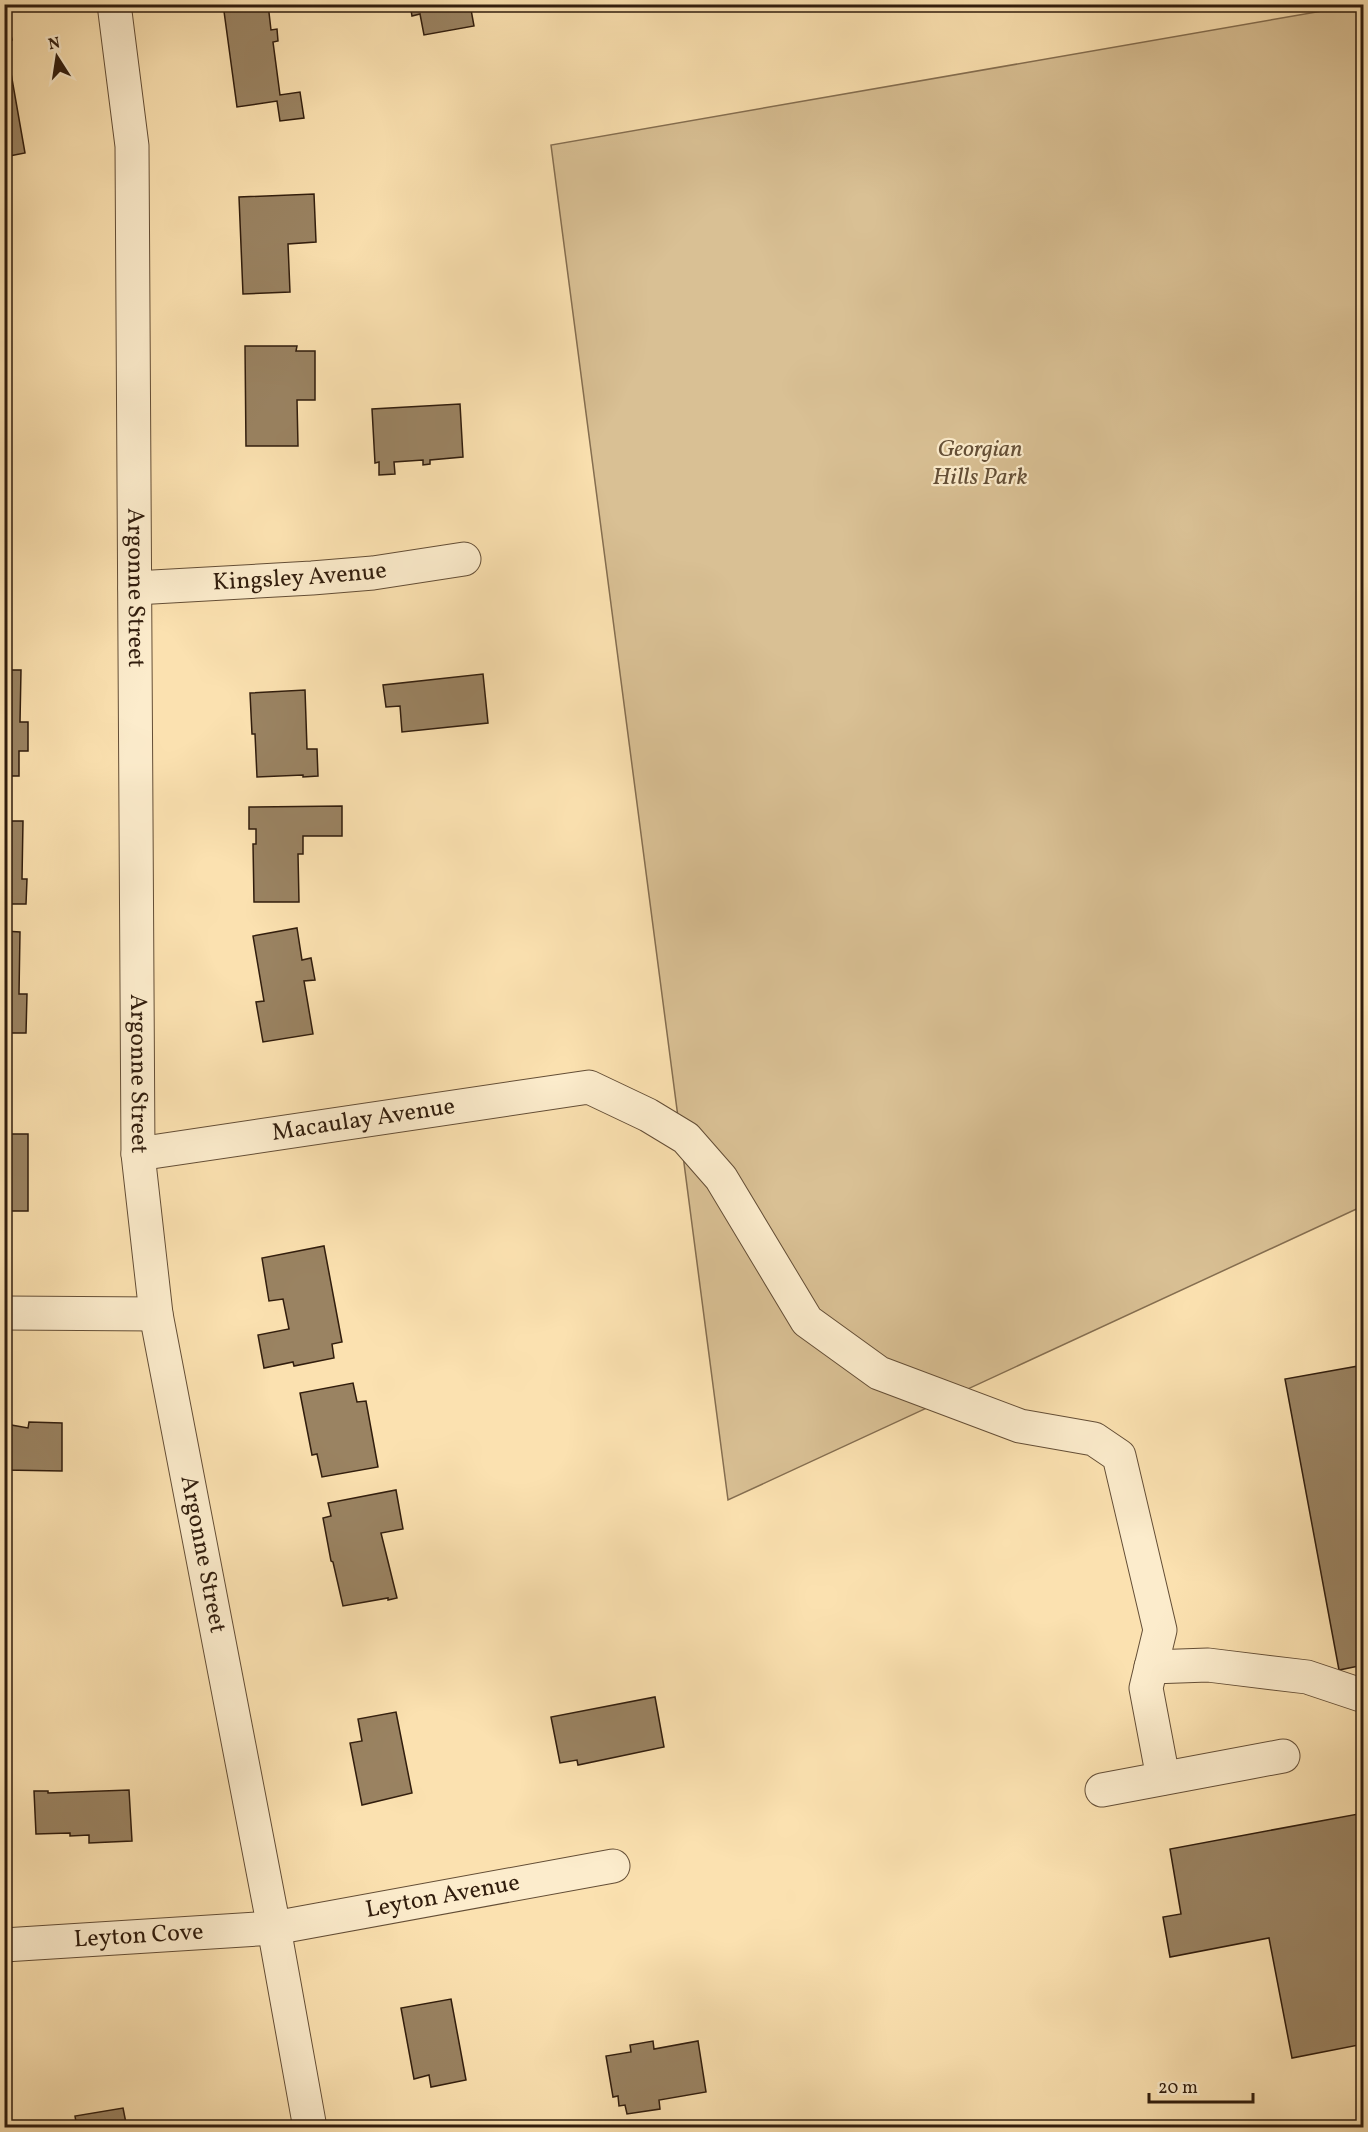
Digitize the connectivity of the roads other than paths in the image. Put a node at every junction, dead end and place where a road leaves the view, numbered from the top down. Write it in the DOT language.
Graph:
graph roads {
  1 [pos="114,4"];
  2 [pos="464,559"];
  3 [pos="135,588"];
  4 [pos="138,1154"];
  5 [pos="4,1313"];
  6 [pos="156,1314"];
  7 [pos="1152,1667"];
  8 [pos="1364,1696"];
  9 [pos="1283,1756"];
  10 [pos="1163,1778"];
  11 [pos="1102,1790"];
  12 [pos="613,1866"];
  13 [pos="274,1928"];
  14 [pos="4,1944"];
  15 [pos="310,2127"];
  1 -- 3 [label="street, Argonne Street"];
  2 -- 3 [label="street, Kingsley Avenue"];
  3 -- 4 [label="street, Argonne Street"];
  4 -- 6 [label="street, Argonne Street"];
  4 -- 7 [label="street, Macaulay Avenue"];
  5 -- 6 [label="street"];
  6 -- 13 [label="street, Argonne Street"];
  7 -- 8 [label="street"];
  7 -- 10 [label="street"];
  9 -- 10 [label="street"];
  10 -- 11 [label="street"];
  12 -- 13 [label="street, Leyton Avenue"];
  13 -- 14 [label="street, Leyton Cove"];
  13 -- 15 [label="street, Argonne Street"];
}
